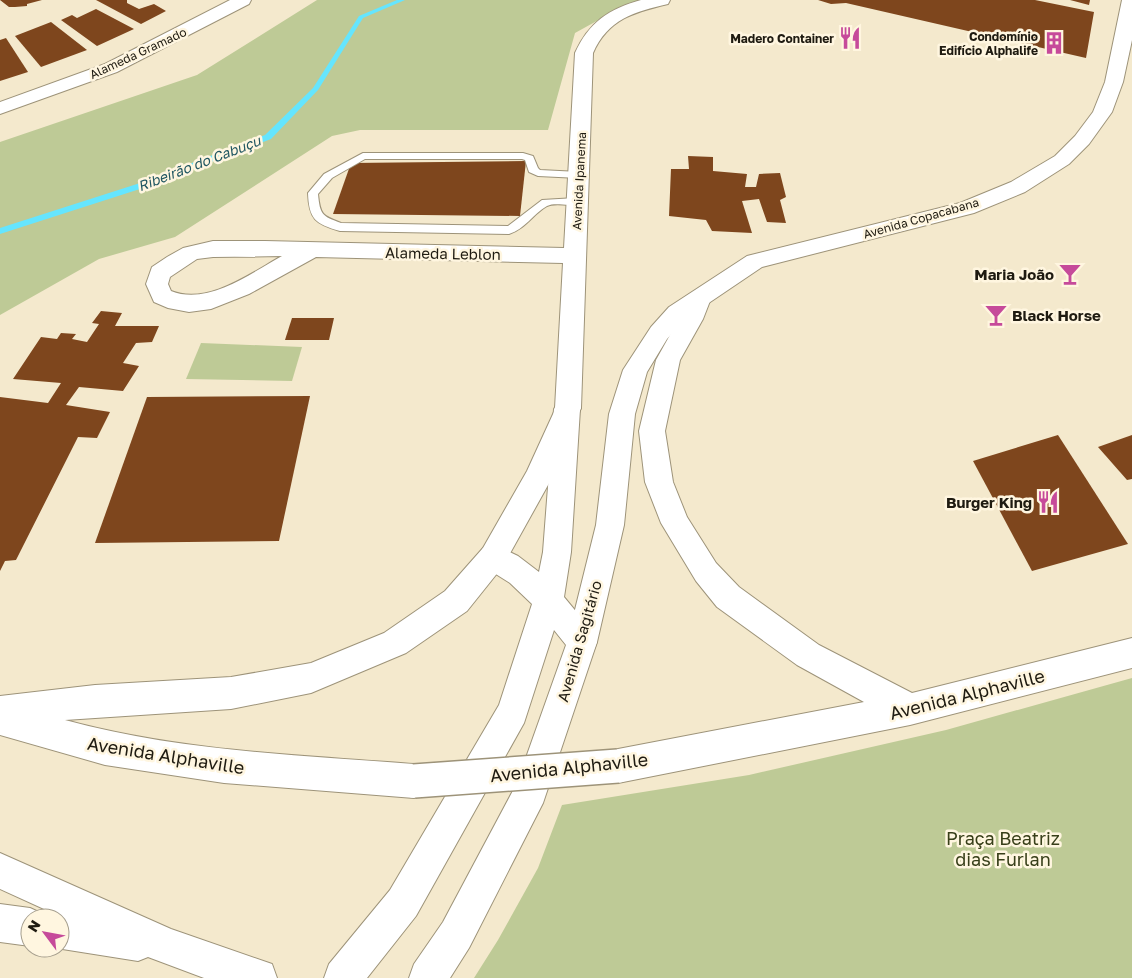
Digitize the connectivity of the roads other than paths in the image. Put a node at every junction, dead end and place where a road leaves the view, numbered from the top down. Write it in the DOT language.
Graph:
graph roads {
  1 [pos="243,0"];
  2 [pos="662,0"];
  3 [pos="1130,0"];
  4 [pos="0,108"];
  5 [pos="579,175"];
  6 [pos="576,201"];
  7 [pos="311,250"];
  8 [pos="576,256"];
  9 [pos="698,301"];
  10 [pos="568,408"];
  11 [pos="494,557"];
  12 [pos="549,599"];
  13 [pos="582,642"];
  14 [pos="1132,653"];
  15 [pos="910,709"];
  16 [pos="0,712"];
  17 [pos="0,719"];
  18 [pos="0,871"];
  19 [pos="0,923"];
  20 [pos="20,926"];
  21 [pos="70,933"];
  22 [pos="167,946"];
  23 [pos="256,977"];
  24 [pos="343,978"];
  25 [pos="428,978"];
  1 -- 4 [label="street, Alameda Gramado"];
  2 -- 5 [label="street, Avenida Ipanema"];
  3 -- 9 [label="street, Avenida Copacabana"];
  5 -- 6 [label="street, Avenida Ipanema"];
  5 -- 6 [label="lane"];
  6 -- 8 [label="street, Avenida Ipanema"];
  7 -- 7 [label="street, Alameda Leblon"];
  7 -- 8 [label="street, Alameda Leblon"];
  8 -- 10 [label="street, Avenida Ipanema"];
  9 -- 13 [label="street, Avenida Sagitário"];
  9 -- 15 [label="street"];
  10 -- 11 [label="street"];
  10 -- 12 [label="street"];
  11 -- 12 [label="street"];
  11 -- 16 [label="street"];
  12 -- 13 [label="street"];
  12 -- 24 [label="street"];
  13 -- 25 [label="street, Avenida Sagitário"];
  14 -- 15 [label="street, Avenida Alphaville"];
  15 -- 17 [label="street, Avenida Alphaville, bridge"];
  18 -- 22 [label="street"];
  19 -- 20 [label="street"];
  21 -- 22 [label="street"];
  22 -- 23 [label="street"];
}
